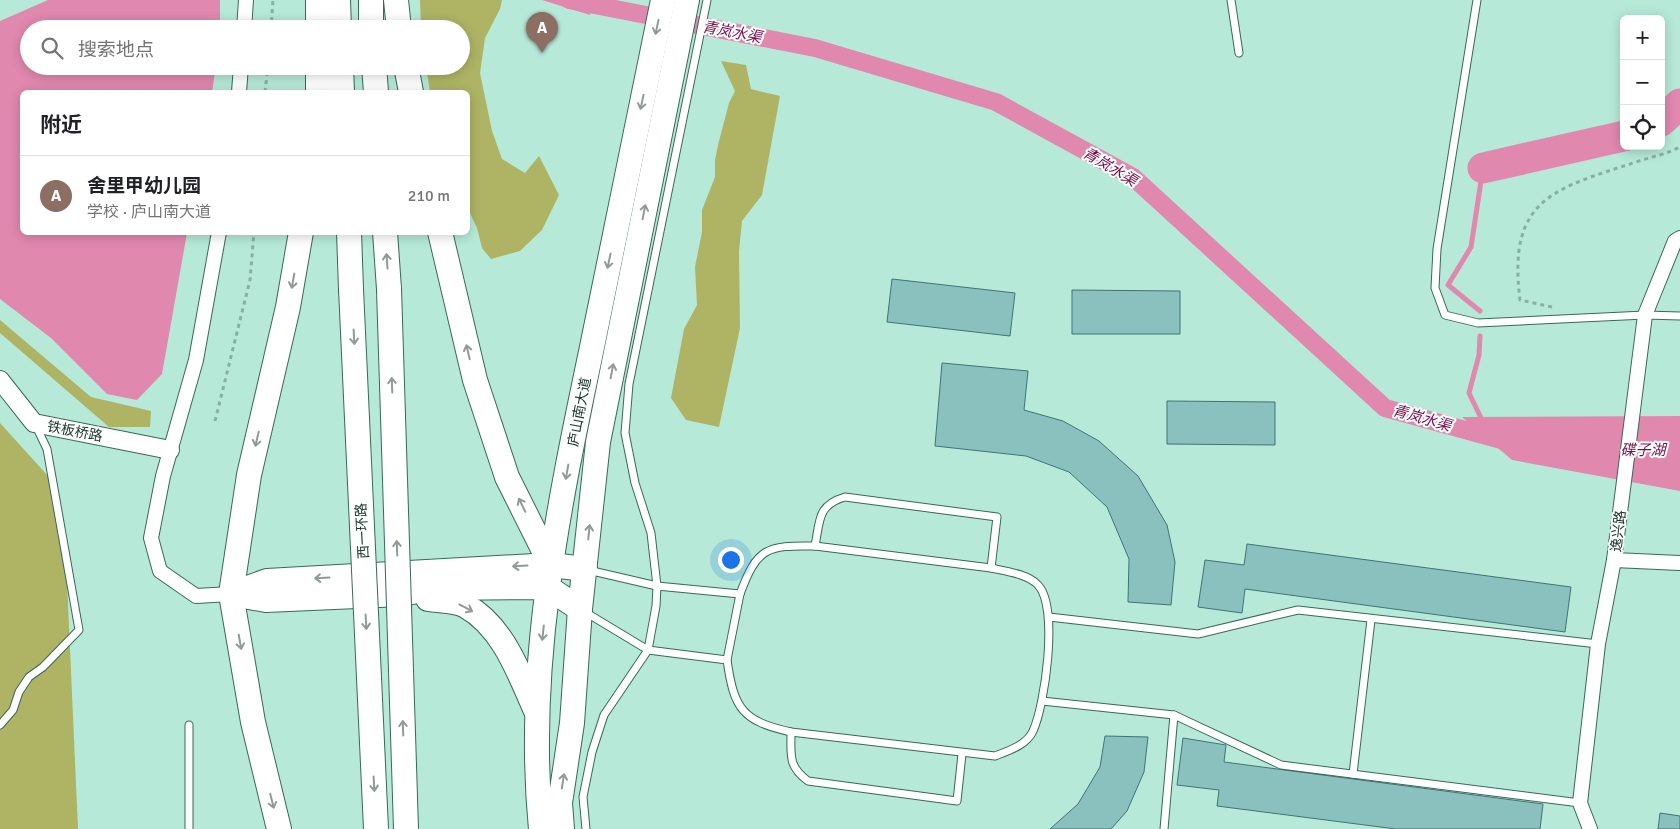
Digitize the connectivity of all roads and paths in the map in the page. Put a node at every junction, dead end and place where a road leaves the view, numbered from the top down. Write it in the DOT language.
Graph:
graph roads {
  1 [pos="246,0"];
  2 [pos="273,0"];
  3 [pos="318,0"];
  4 [pos="338,0"];
  5 [pos="370,0"];
  6 [pos="396,0"];
  7 [pos="663,0"];
  8 [pos="687,0"];
  9 [pos="707,0"];
  10 [pos="1231,0"];
  11 [pos="1477,0"];
  12 [pos="245,20"];
  13 [pos="272,20"];
  14 [pos="318,20"];
  15 [pos="339,20"];
  16 [pos="371,20"];
  17 [pos="398,20"];
  18 [pos="1239,54"];
  19 [pos="240,75"];
  20 [pos="267,75"];
  21 [pos="318,75"];
  22 [pos="341,75"];
  23 [pos="375,75"];
  24 [pos="407,75"];
  25 [pos="239,90"];
  26 [pos="265,90"];
  27 [pos="318,90"];
  28 [pos="342,90"];
  29 [pos="376,90"];
  30 [pos="410,90"];
  31 [pos="1680,147"];
  32 [pos="218,235"];
  33 [pos="254,235"];
  34 [pos="300,235"];
  35 [pos="349,235"];
  36 [pos="385,235"];
  37 [pos="441,235"];
  38 [pos="1680,238"];
  39 [pos="1556,308"];
  40 [pos="1645,315"];
  41 [pos="1680,316"];
  42 [pos="0,380"];
  43 [pos="215,421"];
  44 [pos="34,423"];
  45 [pos="170,450"];
  46 [pos="814,546"];
  47 [pos="1614,560"];
  48 [pos="1680,563"];
  49 [pos="991,568"];
  50 [pos="586,570"];
  51 [pos="549,576"];
  52 [pos="657,586"];
  53 [pos="232,594"];
  54 [pos="402,594"];
  55 [pos="740,594"];
  56 [pos="580,609"];
  57 [pos="1048,617"];
  58 [pos="1371,620"];
  59 [pos="1598,644"];
  60 [pos="648,650"];
  61 [pos="727,660"];
  62 [pos="1042,701"];
  63 [pos="1174,715"];
  64 [pos="539,717"];
  65 [pos="189,724"];
  66 [pos="0,725"];
  67 [pos="791,732"];
  68 [pos="962,754"];
  69 [pos="1353,774"];
  70 [pos="1580,803"];
  71 [pos="188,829"];
  72 [pos="279,829"];
  73 [pos="376,829"];
  74 [pos="406,829"];
  75 [pos="541,829"];
  76 [pos="562,829"];
  77 [pos="586,829"];
  78 [pos="1164,829"];
  79 [pos="1590,829"];
  1 -- 12 [label="street"];
  2 -- 13 [label="path"];
  3 -- 14 [label="highway"];
  4 -- 15 [label="highway"];
  5 -- 16 [label="highway"];
  6 -- 17 [label="highway"];
  7 -- 51 [label="highway, 庐山南大道, one-way"];
  50 -- 8 [label="highway, 庐山南大道, one-way"];
  9 -- 52 [label="lane"];
  10 -- 18 [label="lane"];
  11 -- 40 [label="lane"];
  19 -- 25 [label="street"];
  20 -- 26 [label="path"];
  21 -- 27 [label="highway"];
  22 -- 28 [label="highway"];
  23 -- 29 [label="highway"];
  24 -- 30 [label="highway"];
  31 -- 39 [label="path"];
  32 -- 45 [label="street"];
  33 -- 43 [label="path"];
  34 -- 53 [label="highway, one-way"];
  35 -- 73 [label="highway, 西一环路, one-way, bridge"];
  74 -- 36 [label="highway, one-way, bridge"];
  51 -- 37 [label="highway, one-way"];
  38 -- 40 [label="street, 逸兴路"];
  40 -- 41 [label="lane"];
  40 -- 47 [label="street, 逸兴路"];
  42 -- 44 [label="street, 铁板桥路"];
  44 -- 45 [label="street, 铁板桥路"];
  44 -- 66 [label="lane"];
  45 -- 53 [label="street"];
  46 -- 49 [label="lane"];
  46 -- 49 [label="lane"];
  46 -- 55 [label="lane"];
  47 -- 48 [label="street"];
  47 -- 59 [label="street, 逸兴路"];
  49 -- 57 [label="lane"];
  50 -- 51 [label="highway"];
  50 -- 52 [label="lane"];
  50 -- 56 [label="highway, 庐山南大道"];
  51 -- 53 [label="highway, one-way"];
  51 -- 54 [label="highway"];
  51 -- 56 [label="highway"];
  51 -- 64 [label="highway, 庐山南大道, one-way"];
  52 -- 55 [label="lane"];
  52 -- 60 [label="lane"];
  53 -- 54 [label="highway"];
  53 -- 72 [label="highway, one-way"];
  54 -- 64 [label="highway, one-way"];
  55 -- 61 [label="lane"];
  56 -- 60 [label="lane"];
  76 -- 56 [label="highway, 庐山南大道, one-way"];
  57 -- 58 [label="lane"];
  57 -- 62 [label="lane"];
  58 -- 59 [label="lane"];
  58 -- 69 [label="lane"];
  59 -- 70 [label="street, 逸兴路"];
  60 -- 61 [label="lane"];
  60 -- 77 [label="lane"];
  61 -- 67 [label="lane"];
  62 -- 63 [label="lane"];
  62 -- 68 [label="lane"];
  63 -- 69 [label="lane"];
  63 -- 78 [label="lane"];
  64 -- 75 [label="highway, 庐山南大道"];
  65 -- 71 [label="lane"];
  67 -- 68 [label="lane"];
  67 -- 68 [label="lane"];
  69 -- 70 [label="lane"];
  70 -- 79 [label="street, 逸兴路"];
}
